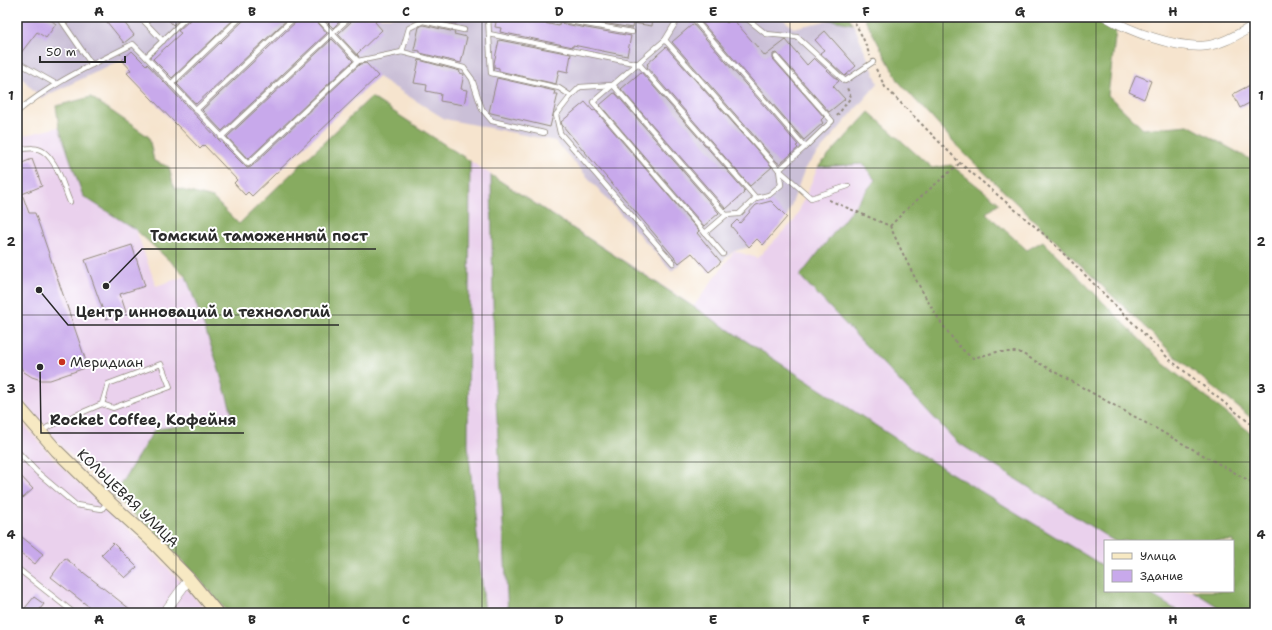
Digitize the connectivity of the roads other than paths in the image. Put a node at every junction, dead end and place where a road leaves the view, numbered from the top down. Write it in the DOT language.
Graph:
graph roads {
  1 [pos="59,17"];
  2 [pos="140,17"];
  3 [pos="188,17"];
  4 [pos="241,17"];
  5 [pos="295,17"];
  6 [pos="317,17"];
  7 [pos="350,17"];
  8 [pos="488,17"];
  9 [pos="548,17"];
  10 [pos="679,17"];
  11 [pos="686,17"];
  12 [pos="745,17"];
  13 [pos="1106,17"];
  14 [pos="1255,25"];
  15 [pos="464,30"];
  16 [pos="632,32"];
  17 [pos="332,33"];
  18 [pos="489,34"];
  19 [pos="665,40"];
  20 [pos="163,41"];
  21 [pos="402,52"];
  22 [pos="146,57"];
  23 [pos="776,57"];
  24 [pos="358,61"];
  25 [pos="17,62"];
  26 [pos="873,62"];
  27 [pos="639,64"];
  28 [pos="92,65"];
  29 [pos="56,84"];
  30 [pos="171,84"];
  31 [pos="613,85"];
  32 [pos="571,96"];
  33 [pos="196,110"];
  34 [pos="17,112"];
  35 [pos="544,133"];
  36 [pos="221,137"];
  37 [pos="804,147"];
  38 [pos="17,150"];
  39 [pos="779,170"];
  40 [pos="848,186"];
  41 [pos="756,198"];
  42 [pos="70,202"];
  43 [pos="726,215"];
  44 [pos="705,233"];
  45 [pos="722,254"];
  46 [pos="673,263"];
  47 [pos="102,404"];
  48 [pos="17,405"];
  49 [pos="41,433"];
  50 [pos="17,451"];
  51 [pos="108,501"];
  52 [pos="17,568"];
  53 [pos="189,579"];
  54 [pos="74,613"];
  55 [pos="164,613"];
  56 [pos="217,613"];
  1 -- 28 [label="lane"];
  2 -- 20 [label="lane"];
  3 -- 20 [label="lane"];
  4 -- 30 [label="lane"];
  5 -- 33 [label="lane"];
  6 -- 17 [label="lane"];
  7 -- 17 [label="lane"];
  8 -- 18 [label="lane"];
  9 -- 16 [label="lane"];
  10 -- 19 [label="lane"];
  11 -- 37 [label="lane"];
  12 -- 26 [label="lane"];
  13 -- 14 [label="street"];
  15 -- 21 [label="lane"];
  17 -- 24 [label="lane"];
  17 -- 36 [label="lane"];
  18 -- 27 [label="lane"];
  18 -- 32 [label="lane"];
  19 -- 27 [label="lane"];
  19 -- 39 [label="lane"];
  20 -- 22 [label="lane"];
  21 -- 24 [label="lane"];
  21 -- 35 [label="lane"];
  22 -- 28 [label="lane"];
  22 -- 30 [label="lane"];
  23 -- 37 [label="lane"];
  24 -- 36 [label="lane"];
  25 -- 29 [label="lane"];
  27 -- 31 [label="lane"];
  27 -- 41 [label="lane"];
  28 -- 29 [label="lane"];
  29 -- 34 [label="lane"];
  30 -- 33 [label="lane"];
  31 -- 32 [label="lane"];
  31 -- 43 [label="lane"];
  31 -- 44 [label="lane"];
  32 -- 46 [label="lane"];
  33 -- 36 [label="lane"];
  37 -- 39 [label="lane"];
  38 -- 42 [label="lane"];
  39 -- 40 [label="lane"];
  39 -- 41 [label="lane"];
  41 -- 43 [label="lane"];
  43 -- 44 [label="lane"];
  44 -- 45 [label="lane"];
  47 -- 47 [label="lane"];
  47 -- 49 [label="lane"];
  48 -- 49 [label="street, КОЛЬЦЕВАЯ УЛИЦА"];
  49 -- 51 [label="street, КОЛЬЦЕВАЯ УЛИЦА"];
  50 -- 51 [label="lane"];
  51 -- 53 [label="street, КОЛЬЦЕВАЯ УЛИЦА"];
  52 -- 54 [label="lane"];
  53 -- 55 [label="street"];
  53 -- 56 [label="street, КОЛЬЦЕВАЯ УЛИЦА"];
}
